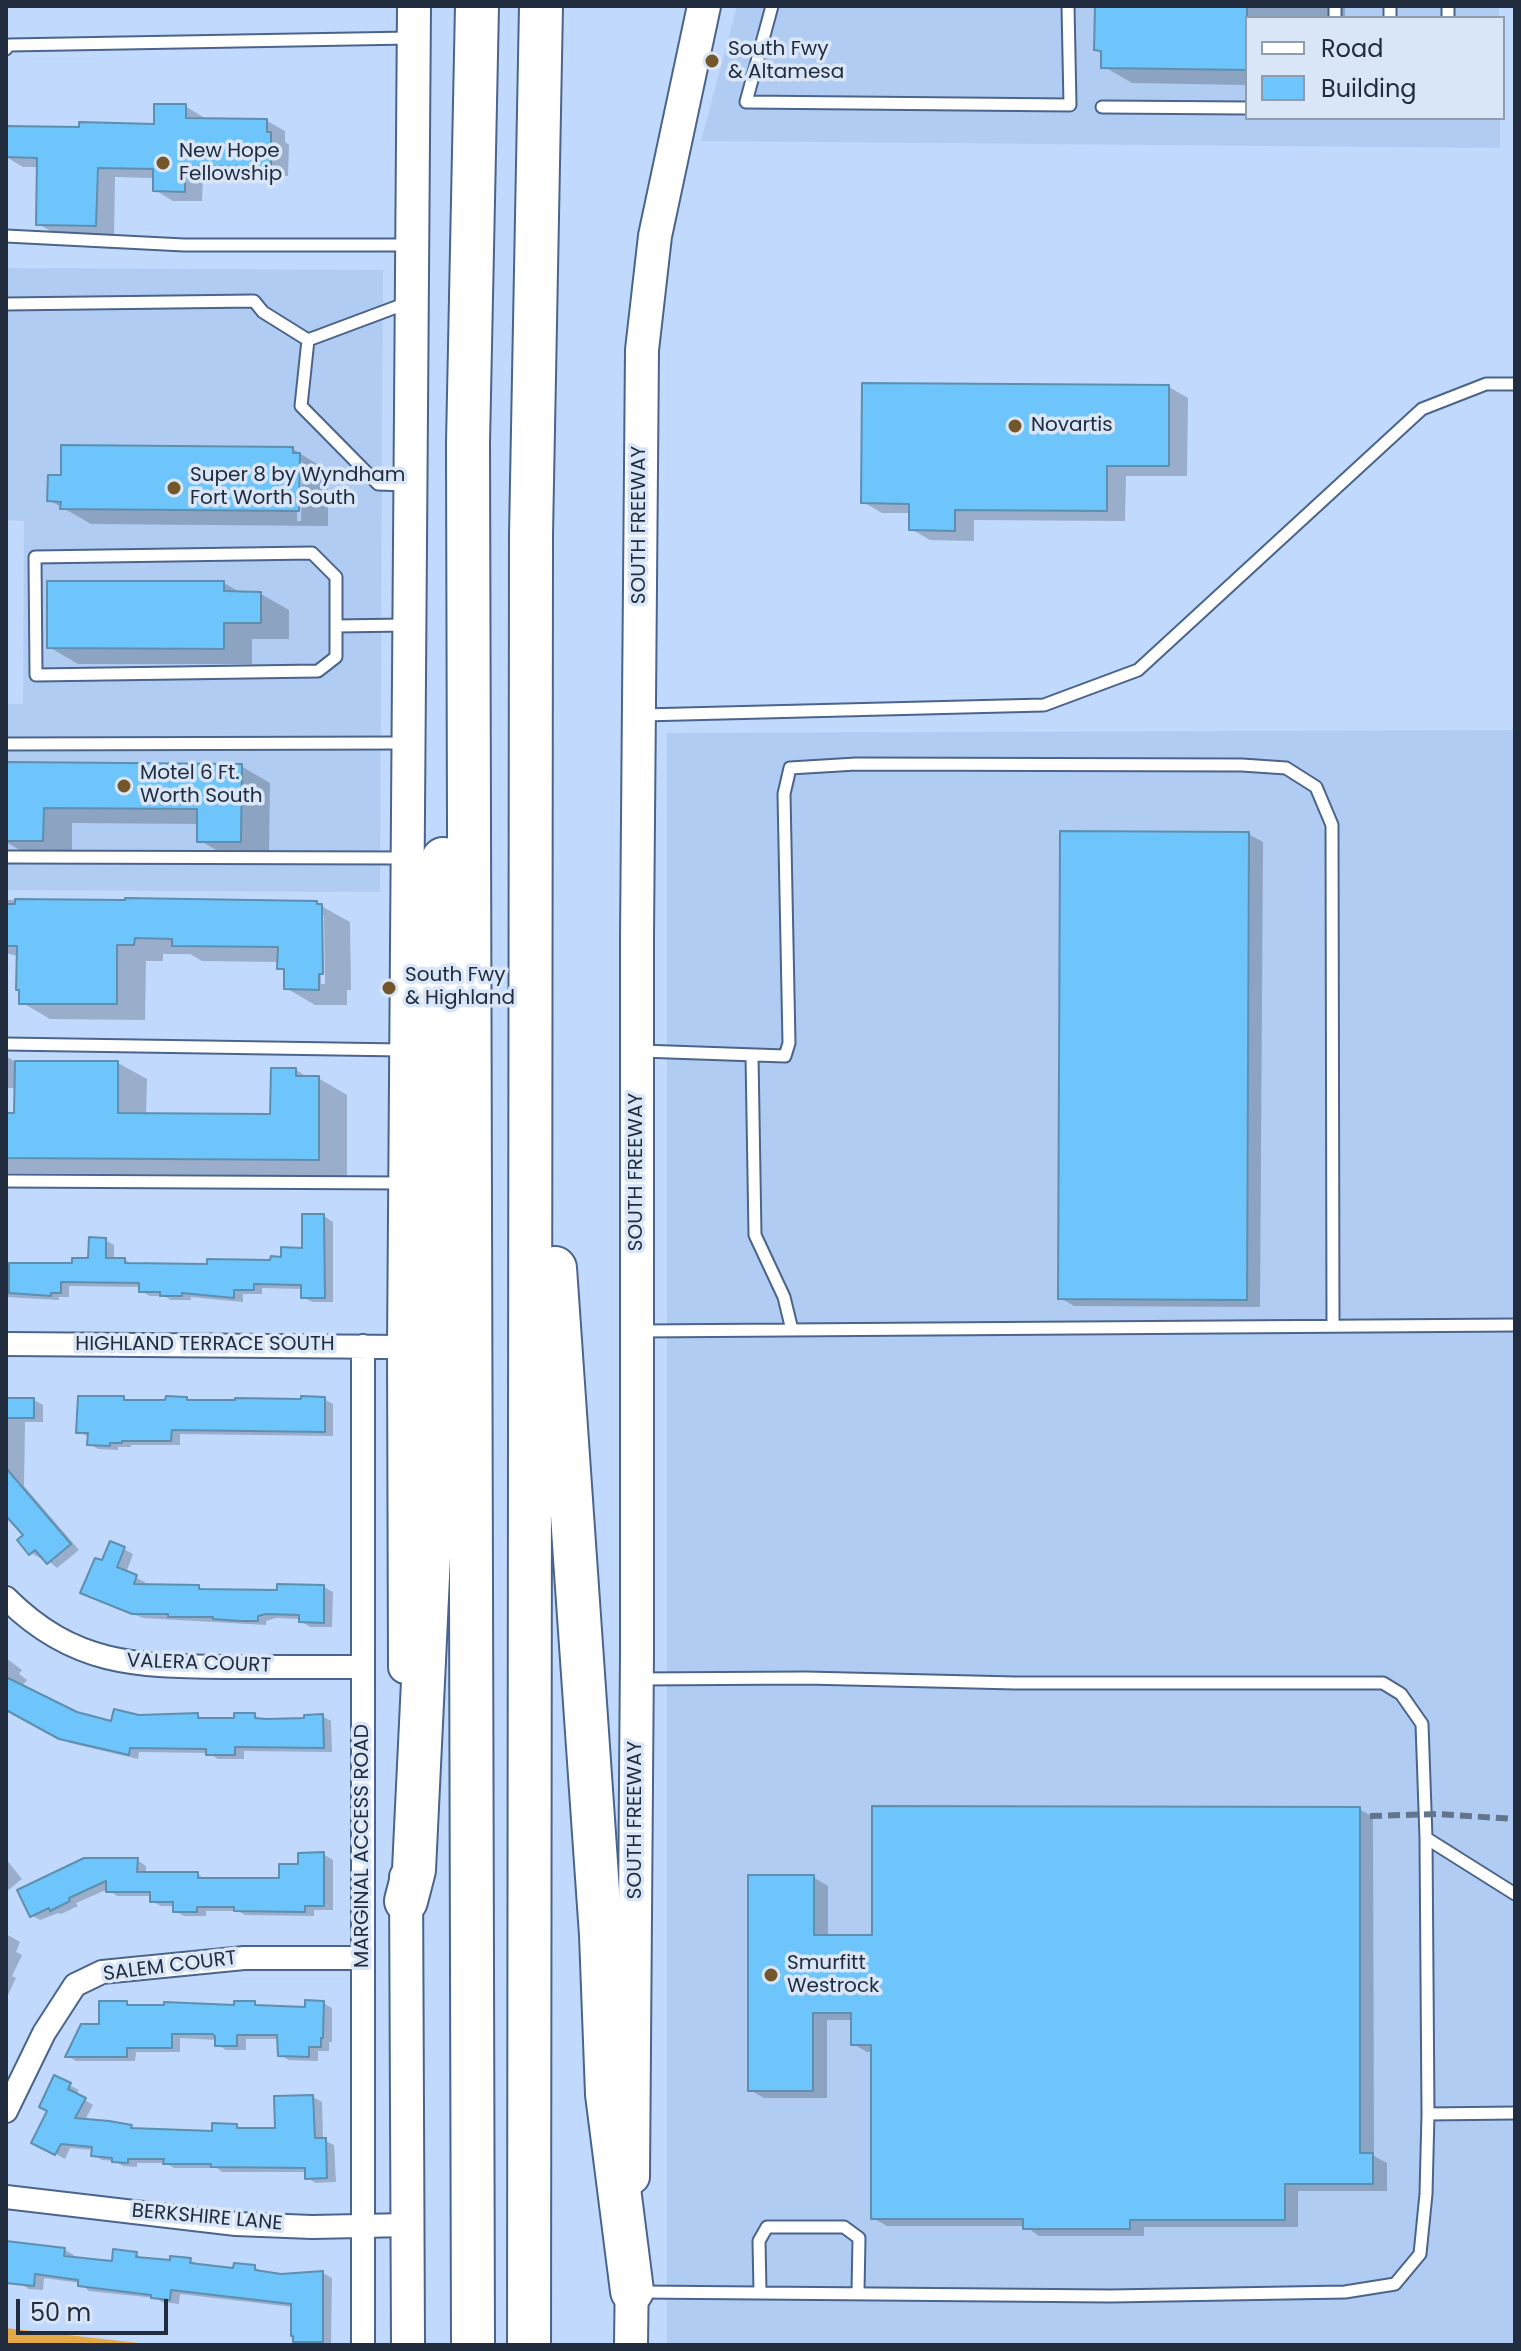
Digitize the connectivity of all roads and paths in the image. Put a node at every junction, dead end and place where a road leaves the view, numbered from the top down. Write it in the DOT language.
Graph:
graph roads {
  1 [pos="477,6"];
  2 [pos="541,6"];
  3 [pos="704,6"];
  4 [pos="772,6"];
  5 [pos="1068,6"];
  6 [pos="414,22"];
  7 [pos="6,49"];
  8 [pos="1102,107"];
  9 [pos="1245,108"];
  10 [pos="6,236"];
  11 [pos="414,245"];
  12 [pos="413,301"];
  13 [pos="6,304"];
  14 [pos="308,340"];
  15 [pos="1515,384"];
  16 [pos="468,443"];
  17 [pos="412,486"];
  18 [pos="411,625"];
  19 [pos="336,626"];
  20 [pos="639,716"];
  21 [pos="410,743"];
  22 [pos="6,744"];
  23 [pos="529,822"];
  24 [pos="6,857"];
  25 [pos="409,858"];
  26 [pos="6,1044"];
  27 [pos="407,1050"];
  28 [pos="637,1051"];
  29 [pos="752,1055"];
  30 [pos="6,1181"];
  31 [pos="406,1183"];
  32 [pos="1515,1325"];
  33 [pos="1333,1326"];
  34 [pos="792,1330"];
  35 [pos="637,1331"];
  36 [pos="6,1344"];
  37 [pos="363,1346"];
  38 [pos="404,1347"];
  39 [pos="6,1598"];
  40 [pos="363,1667"];
  41 [pos="637,1679"];
  42 [pos="1426,1838"];
  43 [pos="1515,1894"];
  44 [pos="406,1901"];
  45 [pos="363,1958"];
  46 [pos="6,2111"];
  47 [pos="1515,2113"];
  48 [pos="1428,2114"];
  49 [pos="6,2197"];
  50 [pos="363,2225"];
  51 [pos="408,2225"];
  52 [pos="632,2291"];
  53 [pos="760,2292"];
  54 [pos="858,2292"];
  55 [pos="363,2345"];
  56 [pos="408,2345"];
  57 [pos="473,2345"];
  58 [pos="529,2345"];
  59 [pos="631,2345"];
  1 -- 16 [label="highway"];
  2 -- 23 [label="highway"];
  3 -- 20 [label="main road, SOUTH FREEWAY"];
  4 -- 5 [label="lane"];
  6 -- 7 [label="lane"];
  6 -- 11 [label="main road"];
  8 -- 9 [label="lane"];
  10 -- 11 [label="lane"];
  11 -- 12 [label="main road"];
  12 -- 14 [label="lane"];
  12 -- 17 [label="main road"];
  13 -- 14 [label="lane"];
  14 -- 17 [label="lane"];
  15 -- 20 [label="lane"];
  16 -- 44 [label="highway"];
  16 -- 57 [label="highway"];
  17 -- 18 [label="main road"];
  18 -- 19 [label="lane"];
  18 -- 21 [label="main road"];
  19 -- 19 [label="lane"];
  20 -- 28 [label="main road, SOUTH FREEWAY"];
  21 -- 22 [label="lane"];
  21 -- 25 [label="main road"];
  23 -- 52 [label="highway"];
  23 -- 58 [label="highway"];
  24 -- 25 [label="lane"];
  25 -- 27 [label="main road"];
  26 -- 27 [label="lane"];
  27 -- 31 [label="main road"];
  28 -- 29 [label="lane"];
  28 -- 35 [label="main road, SOUTH FREEWAY"];
  29 -- 33 [label="lane"];
  29 -- 34 [label="lane"];
  30 -- 31 [label="lane"];
  31 -- 38 [label="main road"];
  32 -- 33 [label="lane"];
  33 -- 34 [label="lane"];
  34 -- 35 [label="lane"];
  35 -- 41 [label="main road, SOUTH FREEWAY"];
  36 -- 37 [label="street, HIGHLAND TERRACE SOUTH"];
  37 -- 38 [label="street, HIGHLAND TERRACE SOUTH"];
  37 -- 40 [label="street, MARGINAL ACCESS ROAD"];
  38 -- 44 [label="main road"];
  39 -- 40 [label="street, VALERA COURT"];
  40 -- 45 [label="street, MARGINAL ACCESS ROAD"];
  41 -- 42 [label="lane"];
  41 -- 52 [label="main road, SOUTH FREEWAY"];
  42 -- 43 [label="lane"];
  42 -- 48 [label="lane"];
  44 -- 51 [label="main road"];
  45 -- 46 [label="street, SALEM COURT"];
  45 -- 50 [label="street, MARGINAL ACCESS ROAD"];
  47 -- 48 [label="lane"];
  48 -- 54 [label="lane"];
  49 -- 50 [label="street, BERKSHIRE LANE"];
  50 -- 51 [label="street, BERKSHIRE LANE"];
  50 -- 55 [label="street, MARGINAL ACCESS ROAD"];
  51 -- 56 [label="main road"];
  52 -- 53 [label="lane"];
  52 -- 59 [label="main road, SOUTH FREEWAY"];
  53 -- 54 [label="lane"];
  53 -- 54 [label="lane"];
}
